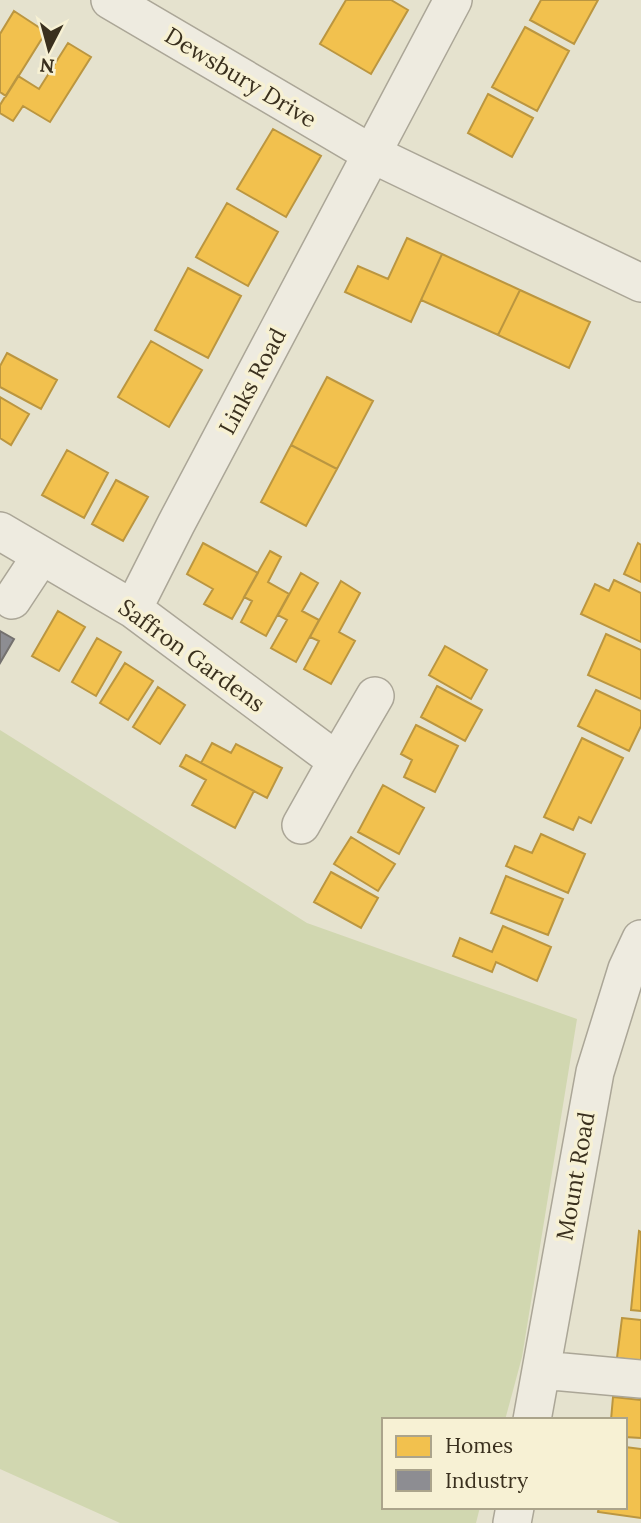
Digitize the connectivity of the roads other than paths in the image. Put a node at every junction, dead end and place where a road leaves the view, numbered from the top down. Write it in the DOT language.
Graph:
graph roads {
  1 [pos="110,0"];
  2 [pos="453,0"];
  3 [pos="372,154"];
  4 [pos="641,283"];
  5 [pos="0,531"];
  6 [pos="41,556"];
  7 [pos="12,600"];
  8 [pos="133,609"];
  9 [pos="375,696"];
  10 [pos="337,761"];
  11 [pos="301,825"];
  12 [pos="636,960"];
  13 [pos="541,1370"];
  14 [pos="641,1379"];
  15 [pos="531,1418"];
  1 -- 3 [label="street, Dewsbury Drive"];
  2 -- 3 [label="street, Links Road"];
  3 -- 4 [label="street"];
  3 -- 8 [label="street, Links Road"];
  5 -- 6 [label="street, Saffron Gardens"];
  6 -- 7 [label="street"];
  6 -- 8 [label="street, Saffron Gardens"];
  8 -- 10 [label="street, Saffron Gardens"];
  9 -- 10 [label="street"];
  10 -- 11 [label="street"];
  12 -- 13 [label="street, Mount Road"];
  13 -- 14 [label="street"];
  13 -- 15 [label="street, Mount Road"];
}
